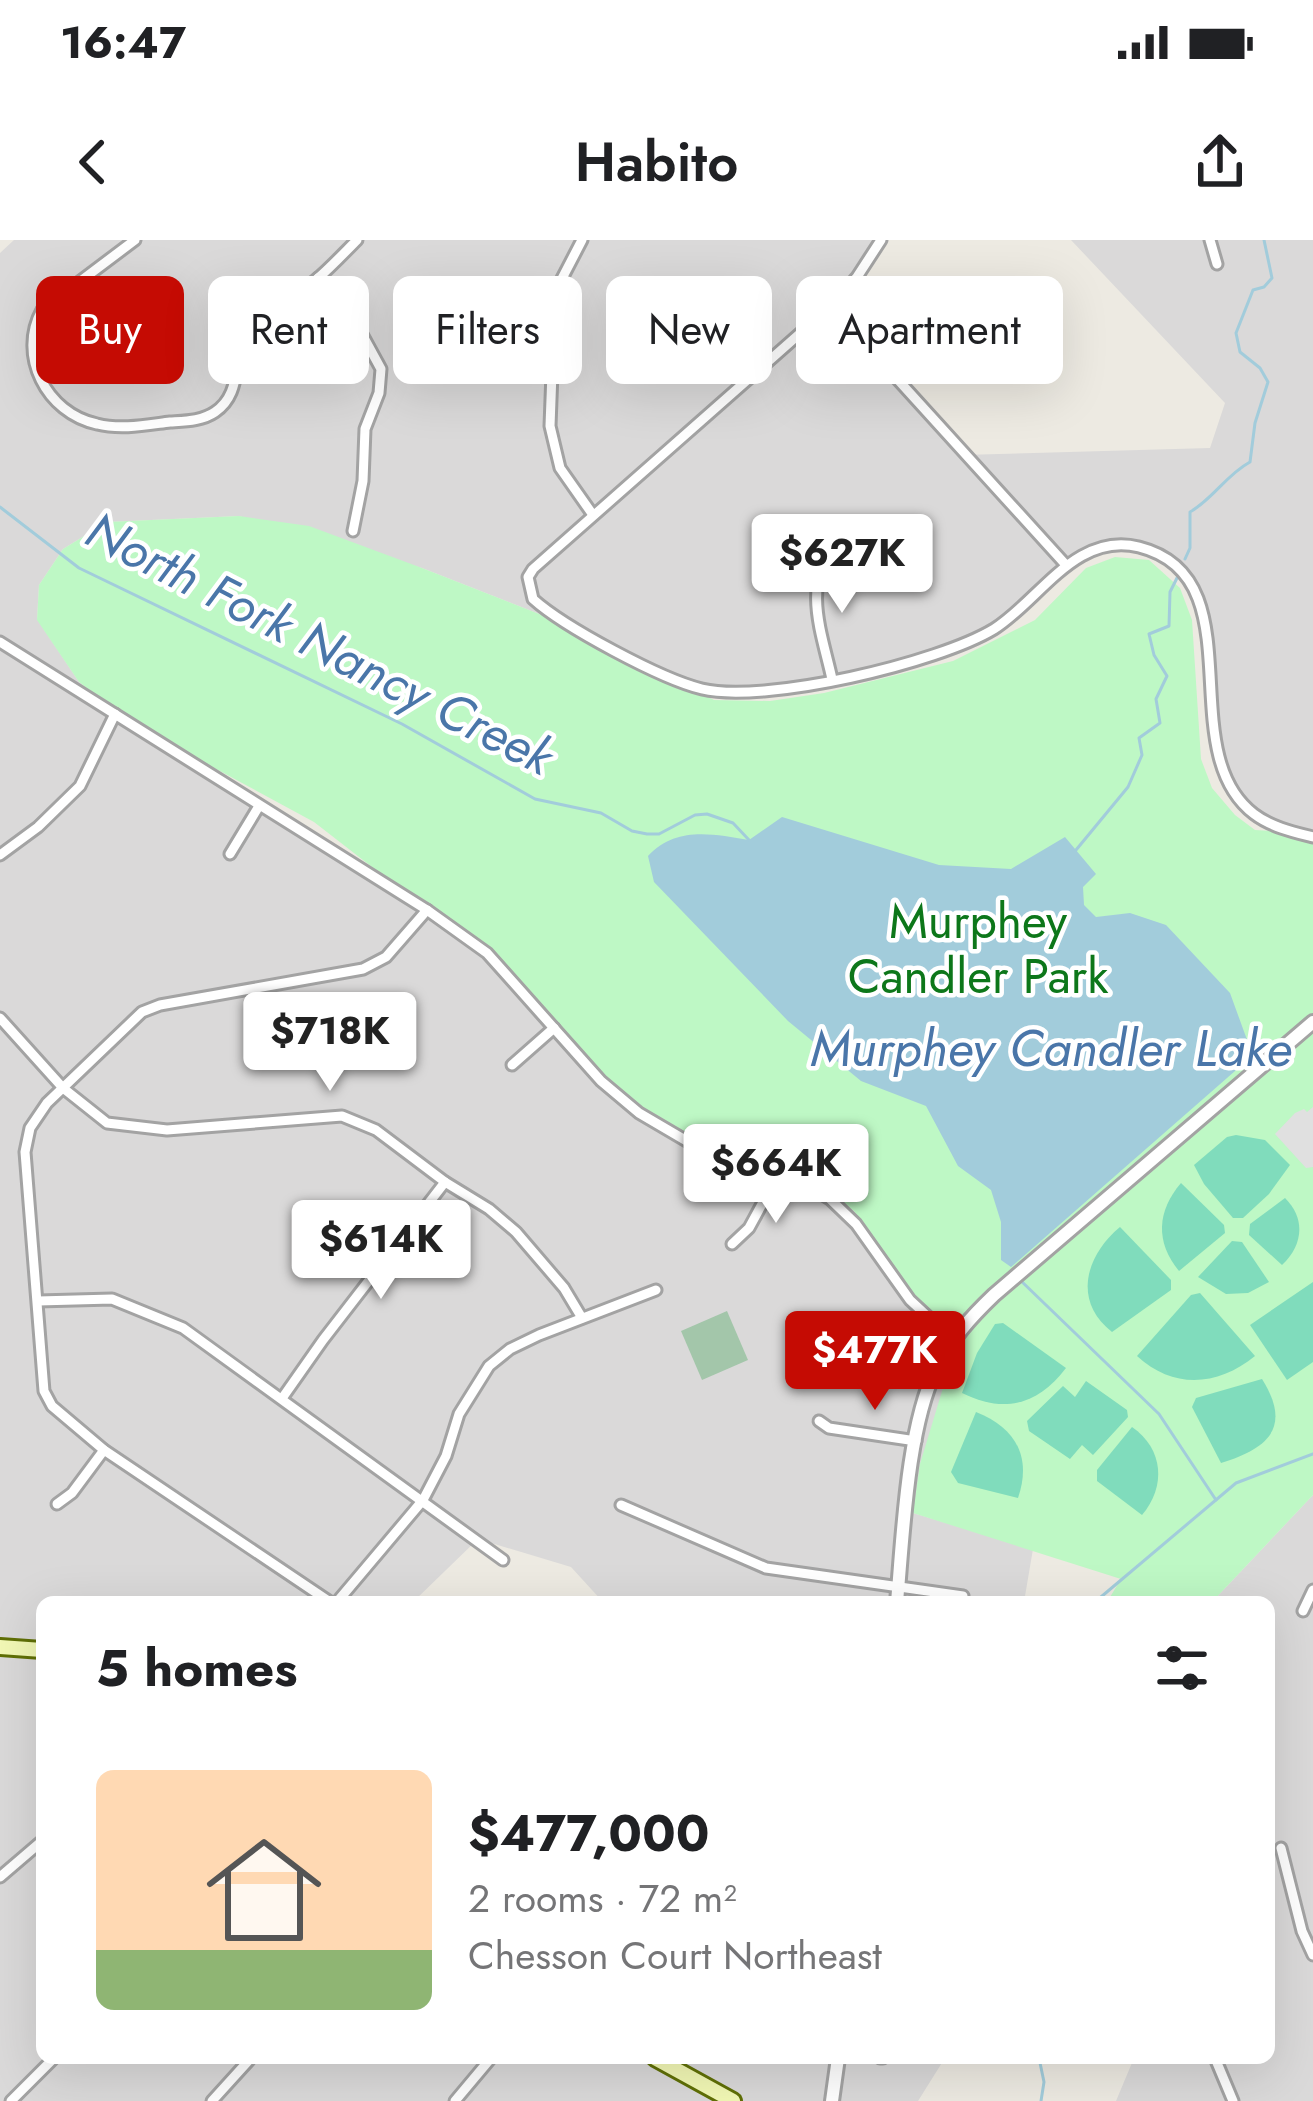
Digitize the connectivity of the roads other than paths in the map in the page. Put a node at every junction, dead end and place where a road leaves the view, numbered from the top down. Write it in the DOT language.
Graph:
graph roads {
  1 [pos="135,240"];
  2 [pos="357,240"];
  3 [pos="583,240"];
  4 [pos="881,240"];
  5 [pos="1210,240"];
  6 [pos="1217,263"];
  7 [pos="320,276"];
  8 [pos="858,276"];
  9 [pos="796,337"];
  10 [pos="369,347"];
  11 [pos="236,384"];
  12 [pos="902,384"];
  13 [pos="593,515"];
  14 [pos="352,531"];
  15 [pos="836,545"];
  16 [pos="1066,565"];
  17 [pos="0,642"];
  18 [pos="832,679"];
  19 [pos="115,714"];
  20 [pos="260,806"];
  21 [pos="1313,837"];
  22 [pos="230,854"];
  23 [pos="0,855"];
  24 [pos="428,910"];
  25 [pos="0,1018"];
  26 [pos="1313,1022"];
  27 [pos="554,1028"];
  28 [pos="512,1065"];
  29 [pos="63,1088"];
  30 [pos="779,1173"];
  31 [pos="445,1182"];
  32 [pos="732,1244"];
  33 [pos="656,1290"];
  34 [pos="38,1301"];
  35 [pos="582,1318"];
  36 [pos="953,1340"];
  37 [pos="284,1397"];
  38 [pos="819,1421"];
  39 [pos="916,1441"];
  40 [pos="104,1450"];
  41 [pos="423,1500"];
  42 [pos="57,1504"];
  43 [pos="621,1505"];
  44 [pos="503,1560"];
  45 [pos="898,1584"];
  46 [pos="1313,1590"];
  47 [pos="324,1596"];
  48 [pos="338,1596"];
  49 [pos="897,1596"];
  50 [pos="958,1596"];
  51 [pos="1303,1612"];
  52 [pos="0,1647"];
  53 [pos="36,1650"];
  54 [pos="36,1846"];
  55 [pos="1281,1848"];
  56 [pos="0,1877"];
  57 [pos="1313,1955"];
  58 [pos="48,2064"];
  59 [pos="246,2064"];
  60 [pos="486,2064"];
  61 [pos="666,2064"];
  62 [pos="837,2064"];
  63 [pos="1218,2064"];
  64 [pos="11,2101"];
  65 [pos="212,2101"];
  66 [pos="455,2101"];
  67 [pos="733,2101"];
  68 [pos="832,2101"];
  69 [pos="1233,2101"];
  1 -- 11 [label="street"];
  2 -- 7 [label="street"];
  3 -- 13 [label="street"];
  4 -- 8 [label="street"];
  5 -- 6 [label="street"];
  9 -- 13 [label="street"];
  10 -- 14 [label="street"];
  12 -- 16 [label="street"];
  13 -- 18 [label="street"];
  15 -- 18 [label="street"];
  16 -- 18 [label="street"];
  16 -- 21 [label="street"];
  17 -- 19 [label="street"];
  19 -- 20 [label="street"];
  19 -- 23 [label="street"];
  20 -- 22 [label="street"];
  20 -- 24 [label="street"];
  24 -- 27 [label="street"];
  24 -- 29 [label="street"];
  25 -- 29 [label="street"];
  26 -- 36 [label="street"];
  27 -- 28 [label="street"];
  27 -- 30 [label="street"];
  29 -- 31 [label="street"];
  29 -- 34 [label="street"];
  30 -- 32 [label="street"];
  30 -- 36 [label="street"];
  31 -- 35 [label="street"];
  31 -- 37 [label="street"];
  33 -- 35 [label="street"];
  34 -- 37 [label="street"];
  34 -- 40 [label="street"];
  35 -- 41 [label="street"];
  36 -- 39 [label="street"];
  37 -- 41 [label="street"];
  38 -- 39 [label="street"];
  39 -- 45 [label="street"];
  40 -- 42 [label="street"];
  40 -- 47 [label="street"];
  41 -- 44 [label="street"];
  41 -- 48 [label="street"];
  43 -- 45 [label="street"];
  45 -- 49 [label="street"];
  45 -- 50 [label="street"];
  46 -- 51 [label="street"];
  52 -- 53 [label="main road"];
  54 -- 56 [label="street"];
  55 -- 57 [label="street"];
  58 -- 64 [label="street"];
  59 -- 65 [label="street"];
  60 -- 66 [label="street"];
  61 -- 67 [label="main road"];
  62 -- 68 [label="street"];
  63 -- 69 [label="street"];
}
